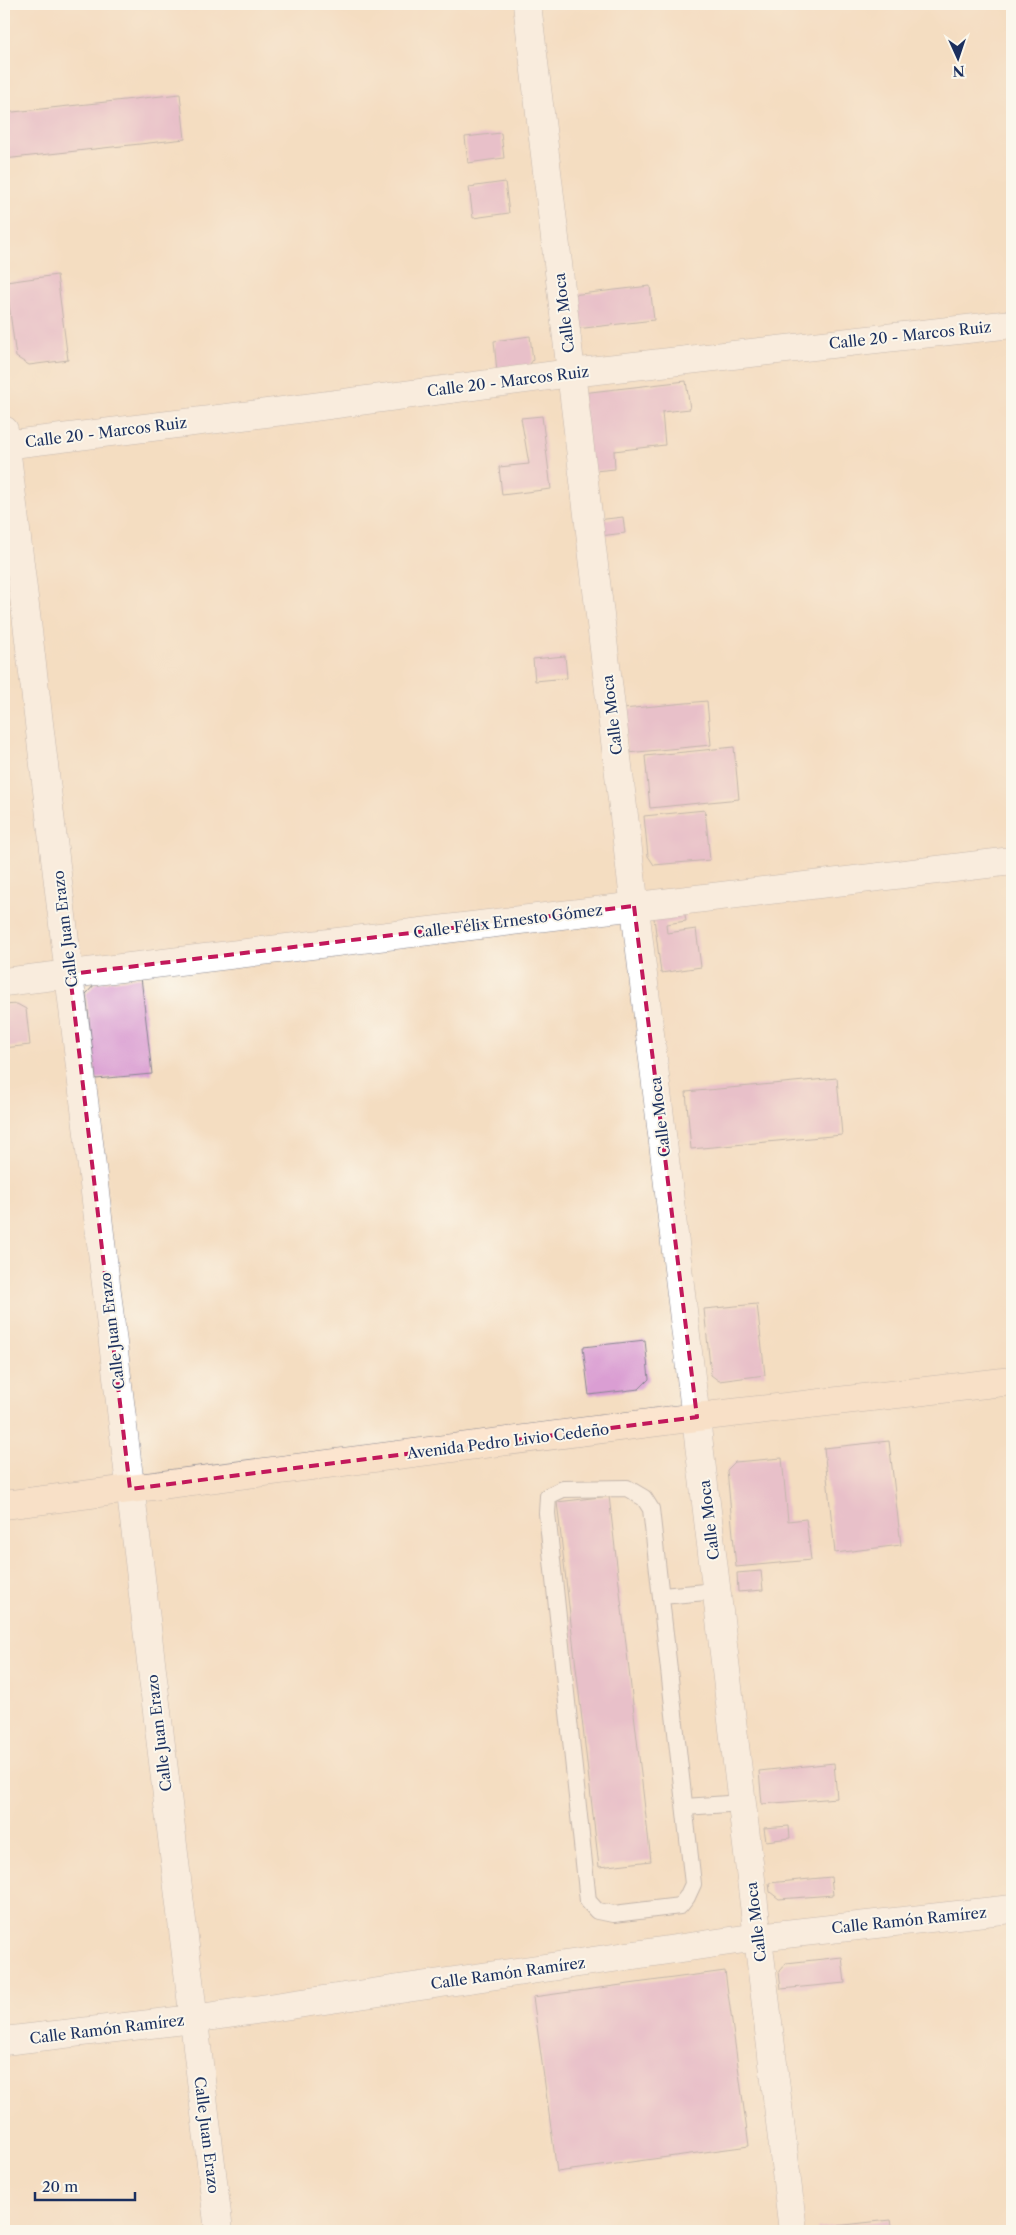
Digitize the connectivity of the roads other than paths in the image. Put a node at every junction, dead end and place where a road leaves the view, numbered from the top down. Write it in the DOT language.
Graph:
graph roads {
  1 [pos="527,4"];
  2 [pos="1012,324"];
  3 [pos="571,373"];
  4 [pos="4,440"];
  5 [pos="1012,860"];
  6 [pos="634,906"];
  7 [pos="70,974"];
  8 [pos="4,982"];
  9 [pos="1012,1381"];
  10 [pos="697,1417"];
  11 [pos="130,1489"];
  12 [pos="4,1505"];
  13 [pos="717,1591"];
  14 [pos="662,1596"];
  15 [pos="742,1803"];
  16 [pos="685,1807"];
  17 [pos="1012,1909"];
  18 [pos="758,1937"];
  19 [pos="193,2019"];
  20 [pos="4,2041"];
  21 [pos="219,2231"];
  22 [pos="793,2231"];
  1 -- 3 [label="street, Calle Moca"];
  2 -- 3 [label="street, Calle 20 - Marcos Ruiz"];
  3 -- 4 [label="street, Calle 20 - Marcos Ruiz"];
  3 -- 6 [label="street, Calle Moca"];
  4 -- 7 [label="street, Calle Juan Erazo"];
  5 -- 6 [label="street, Calle Félix Ernesto Gómez"];
  6 -- 7 [label="street, Calle Félix Ernesto Gómez"];
  6 -- 10 [label="street, Calle Moca"];
  7 -- 8 [label="street, Calle Félix Ernesto Gómez"];
  7 -- 11 [label="street, Calle Juan Erazo"];
  9 -- 10 [label="main road, Avenida Pedro Livio Cedeño"];
  10 -- 11 [label="main road, Avenida Pedro Livio Cedeño"];
  10 -- 13 [label="street, Calle Moca"];
  11 -- 12 [label="main road, Avenida Pedro Livio Cedeño"];
  11 -- 19 [label="street, Calle Juan Erazo"];
  13 -- 14 [label="lane"];
  13 -- 15 [label="street, Calle Moca"];
  14 -- 16 [label="lane"];
  14 -- 16 [label="lane"];
  15 -- 16 [label="lane"];
  15 -- 18 [label="street, Calle Moca"];
  17 -- 18 [label="street, Calle Ramón Ramírez"];
  18 -- 19 [label="street, Calle Ramón Ramírez"];
  18 -- 22 [label="street, Calle Moca"];
  19 -- 20 [label="street, Calle Ramón Ramírez"];
  19 -- 21 [label="street, Calle Juan Erazo"];
}
